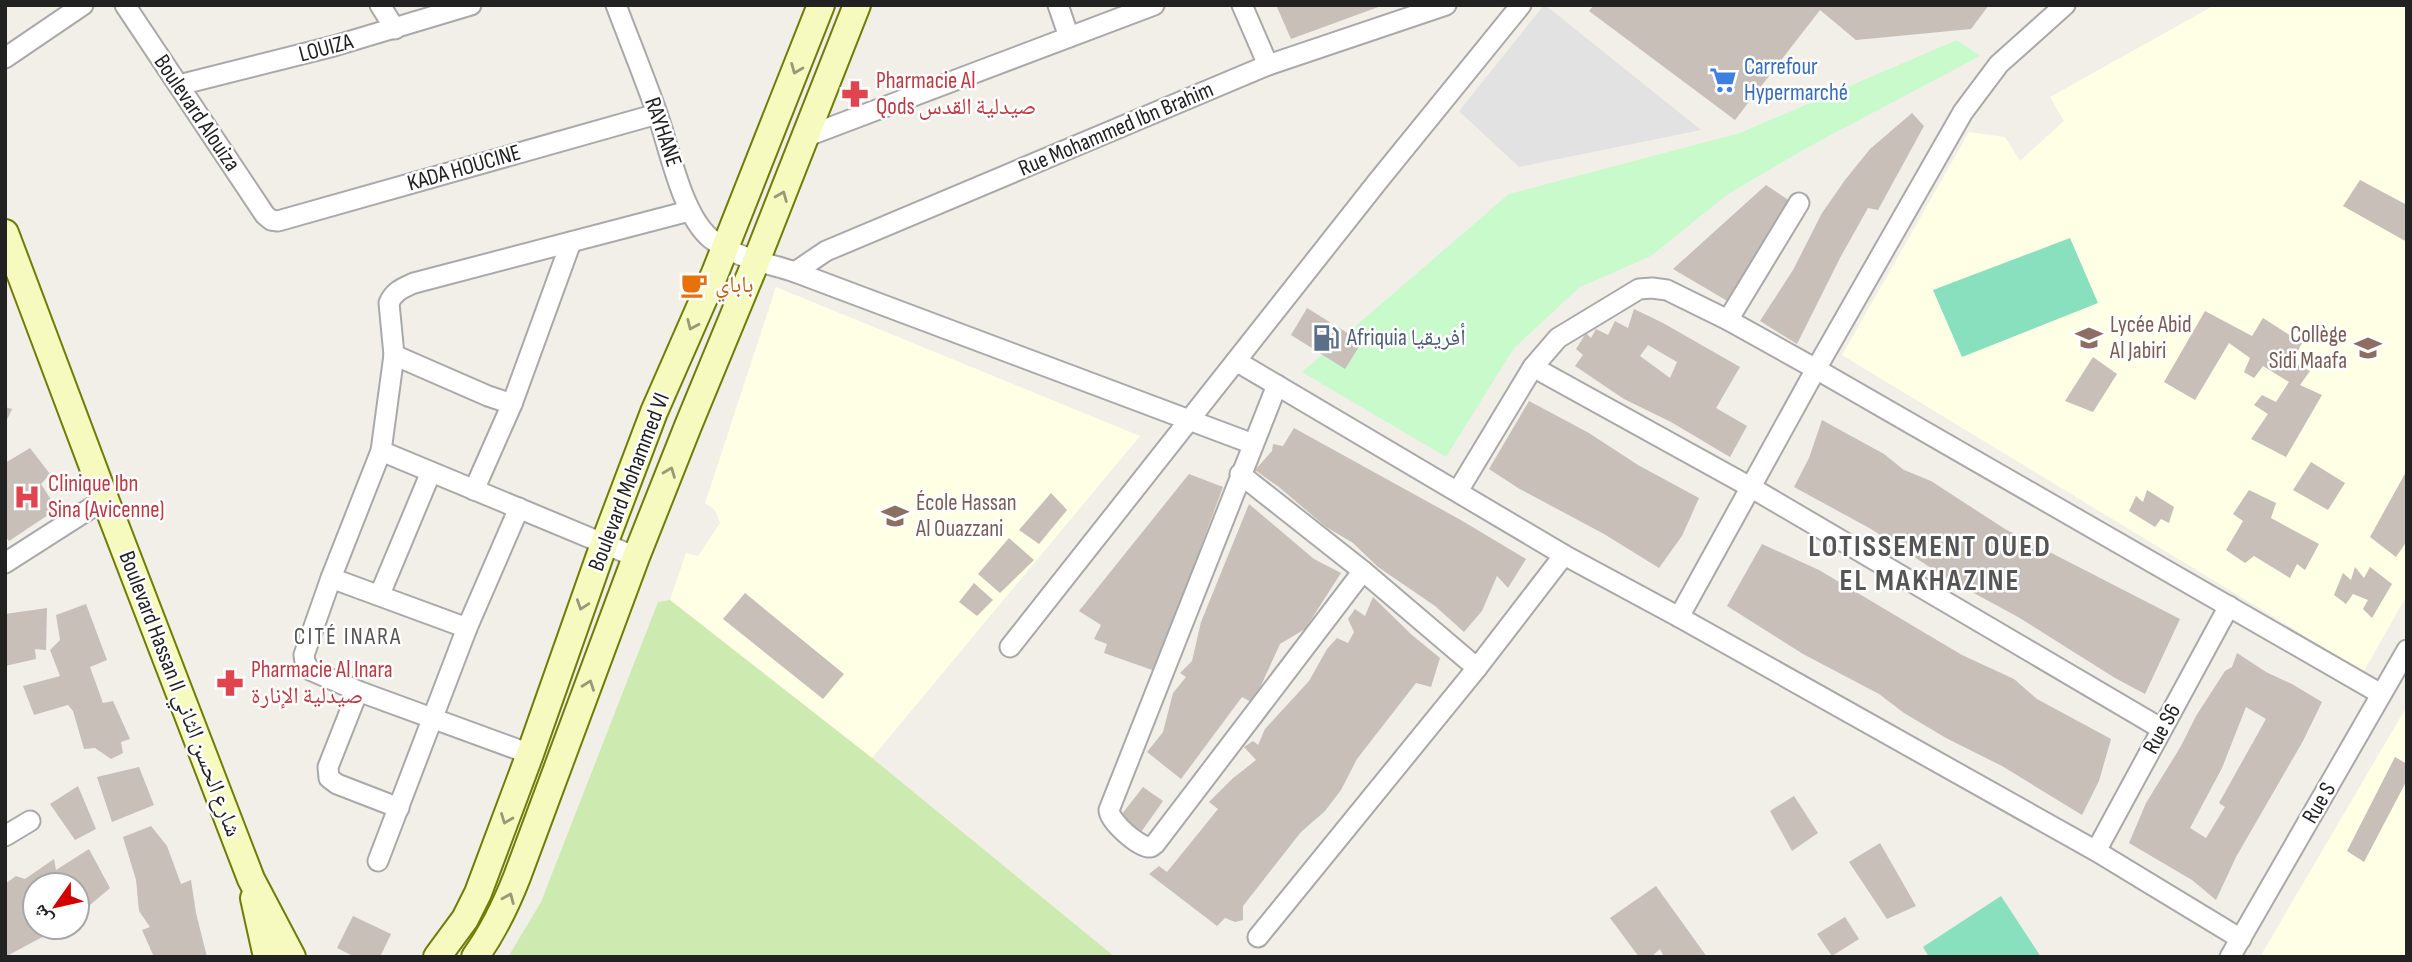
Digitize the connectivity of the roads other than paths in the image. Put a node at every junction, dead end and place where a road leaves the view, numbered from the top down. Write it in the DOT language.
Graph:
graph roads {
  1 [pos="83,5"];
  2 [pos="125,5"];
  3 [pos="380,5"];
  4 [pos="471,5"];
  5 [pos="616,5"];
  6 [pos="821,5"];
  7 [pos="857,5"];
  8 [pos="1058,5"];
  9 [pos="1154,5"];
  10 [pos="1242,5"];
  11 [pos="1446,5"];
  12 [pos="1521,5"];
  13 [pos="2065,5"];
  14 [pos="395,29"];
  15 [pos="1069,37"];
  16 [pos="5,58"];
  17 [pos="1268,65"];
  18 [pos="179,85"];
  19 [pos="657,114"];
  20 [pos="805,138"];
  21 [pos="1799,203"];
  22 [pos="690,211"];
  23 [pos="271,220"];
  24 [pos="5,233"];
  25 [pos="571,242"];
  26 [pos="725,248"];
  27 [pos="757,259"];
  28 [pos="795,272"];
  29 [pos="1728,320"];
  30 [pos="394,355"];
  31 [pos="1236,361"];
  32 [pos="1533,367"];
  33 [pos="1816,369"];
  34 [pos="1277,385"];
  35 [pos="512,404"];
  36 [pos="1190,420"];
  37 [pos="1252,444"];
  38 [pos="381,451"];
  39 [pos="431,472"];
  40 [pos="1240,474"];
  41 [pos="1752,488"];
  42 [pos="474,490"];
  43 [pos="1458,491"];
  44 [pos="105,499"];
  45 [pos="519,508"];
  46 [pos="604,544"];
  47 [pos="1563,555"];
  48 [pos="636,557"];
  49 [pos="5,563"];
  50 [pos="1363,571"];
  51 [pos="331,578"];
  52 [pos="380,594"];
  53 [pos="2230,606"];
  54 [pos="1679,617"];
  55 [pos="467,628"];
  56 [pos="1010,647"];
  57 [pos="2407,650"];
  58 [pos="1477,668"];
  59 [pos="358,691"];
  60 [pos="2381,694"];
  61 [pos="433,719"];
  62 [pos="2162,729"];
  63 [pos="530,754"];
  64 [pos="399,808"];
  65 [pos="30,821"];
  66 [pos="5,836"];
  67 [pos="2096,851"];
  68 [pos="378,861"];
  69 [pos="251,879"];
  70 [pos="1258,937"];
  71 [pos="2241,939"];
  72 [pos="267,957"];
  73 [pos="292,957"];
  74 [pos="437,957"];
  75 [pos="474,957"];
  76 [pos="2231,957"];
  1 -- 16 [label="street"];
  2 -- 18 [label="street, Boulevard Alouiza"];
  3 -- 14 [label="street"];
  4 -- 14 [label="street, LOUIZA"];
  5 -- 19 [label="street, RAYHANE"];
  6 -- 26 [label="main road, Boulevard Mohammed VI, one-way"];
  7 -- 20 [label="main road, Boulevard Mohammed VI"];
  8 -- 15 [label="street"];
  9 -- 15 [label="street"];
  10 -- 17 [label="street"];
  11 -- 17 [label="street, Rue Mohammed Ibn Brahim"];
  12 -- 31 [label="street"];
  13 -- 33 [label="street"];
  14 -- 18 [label="street, LOUIZA"];
  15 -- 20 [label="street"];
  17 -- 28 [label="street, Rue Mohammed Ibn Brahim"];
  18 -- 23 [label="street, Boulevard Alouiza"];
  19 -- 22 [label="street, RAYHANE"];
  19 -- 23 [label="street, KADA HOUCINE"];
  27 -- 20 [label="main road, Boulevard Mohammed VI, one-way"];
  21 -- 29 [label="street"];
  22 -- 25 [label="street"];
  22 -- 26 [label="street, RAYHANE"];
  24 -- 44 [label="main road, Boulevard Hassan II شارع الحسن الثاني"];
  25 -- 30 [label="street"];
  25 -- 35 [label="street"];
  26 -- 27 [label="street"];
  26 -- 46 [label="main road, Boulevard Mohammed VI, one-way"];
  27 -- 28 [label="street"];
  48 -- 27 [label="main road, Boulevard Mohammed VI, one-way"];
  28 -- 36 [label="street"];
  29 -- 32 [label="street"];
  29 -- 33 [label="street"];
  30 -- 35 [label="street"];
  30 -- 38 [label="street"];
  31 -- 34 [label="street"];
  31 -- 36 [label="street"];
  32 -- 41 [label="street"];
  32 -- 43 [label="street"];
  33 -- 41 [label="street"];
  33 -- 53 [label="street"];
  34 -- 37 [label="street"];
  34 -- 43 [label="street"];
  35 -- 42 [label="street"];
  36 -- 37 [label="street"];
  36 -- 56 [label="street"];
  37 -- 40 [label="street"];
  38 -- 39 [label="street"];
  38 -- 51 [label="street"];
  39 -- 42 [label="street"];
  39 -- 52 [label="street"];
  40 -- 50 [label="street"];
  40 -- 50 [label="street"];
  41 -- 54 [label="street"];
  41 -- 62 [label="street"];
  42 -- 45 [label="street"];
  43 -- 47 [label="street"];
  44 -- 49 [label="street"];
  44 -- 69 [label="main road, Boulevard Hassan II شارع الحسن الثاني"];
  45 -- 46 [label="street"];
  45 -- 55 [label="street"];
  46 -- 48 [label="street"];
  46 -- 63 [label="main road, Boulevard Mohammed VI, one-way"];
  47 -- 54 [label="street"];
  47 -- 58 [label="street"];
  75 -- 48 [label="main road, Boulevard Mohammed VI, one-way"];
  50 -- 58 [label="street"];
  51 -- 52 [label="street"];
  51 -- 59 [label="street"];
  52 -- 55 [label="street"];
  53 -- 60 [label="street"];
  53 -- 62 [label="street, Rue S6"];
  54 -- 67 [label="street"];
  55 -- 61 [label="street"];
  57 -- 60 [label="street, Rue S"];
  58 -- 70 [label="street"];
  59 -- 61 [label="street"];
  59 -- 64 [label="street"];
  60 -- 71 [label="street, Rue S"];
  61 -- 63 [label="street"];
  61 -- 64 [label="street"];
  62 -- 67 [label="street, Rue S6"];
  63 -- 74 [label="main road, Boulevard Mohammed VI, one-way"];
  64 -- 68 [label="street"];
  65 -- 66 [label="street"];
  67 -- 71 [label="street"];
  69 -- 72 [label="main road, Boulevard Hassan II شارع الحسن الثاني"];
  69 -- 73 [label="main road, Boulevard Hassan II شارع الحسن الثاني"];
  71 -- 76 [label="street, Rue S"];
}
